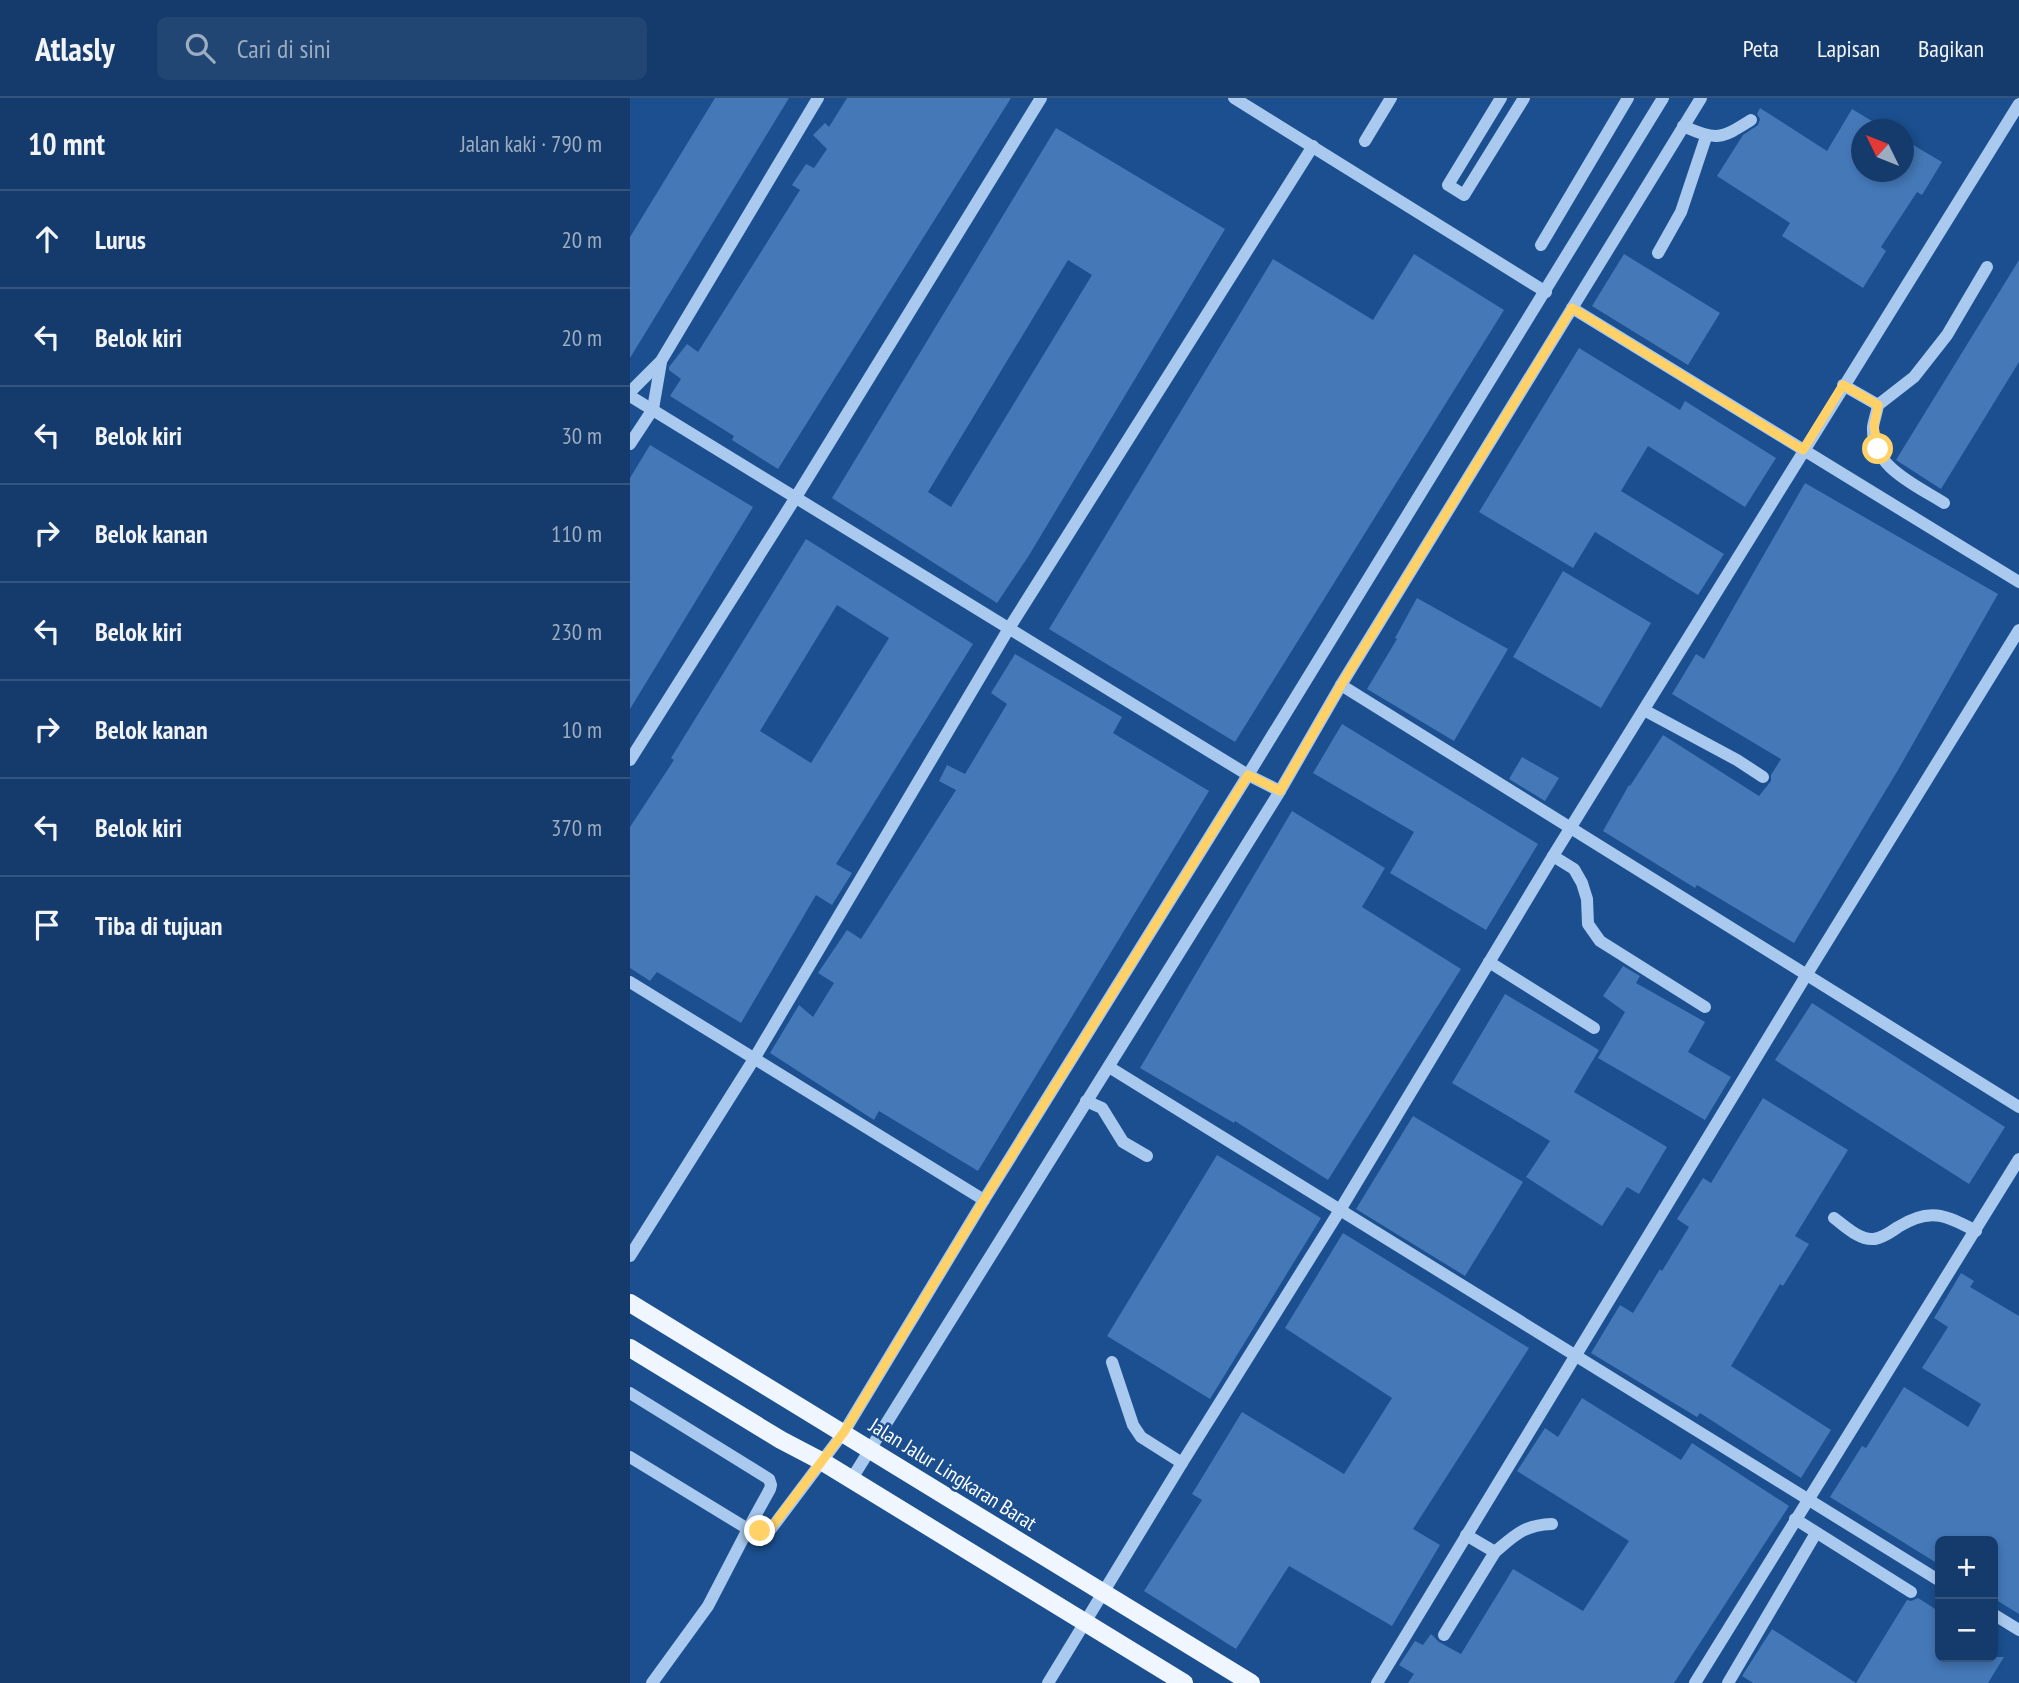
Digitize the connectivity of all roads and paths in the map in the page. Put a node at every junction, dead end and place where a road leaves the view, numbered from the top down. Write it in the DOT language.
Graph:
graph roads {
  1 [pos="818,98"];
  2 [pos="1041,98"];
  3 [pos="1234,98"];
  4 [pos="1391,98"];
  5 [pos="1501,98"];
  6 [pos="1524,98"];
  7 [pos="1628,98"];
  8 [pos="1664,98"];
  9 [pos="1701,98"];
  10 [pos="2019,104"];
  11 [pos="1751,120"];
  12 [pos="1684,126"];
  13 [pos="1706,137"];
  14 [pos="1365,141"];
  15 [pos="1313,146"];
  16 [pos="1541,245"];
  17 [pos="1658,253"];
  18 [pos="1987,267"];
  19 [pos="1546,292"];
  20 [pos="1572,308"];
  21 [pos="661,361"];
  22 [pos="1843,385"];
  23 [pos="630,394"];
  24 [pos="1878,405"];
  25 [pos="653,409"];
  26 [pos="630,444"];
  27 [pos="1803,450"];
  28 [pos="796,497"];
  29 [pos="1944,503"];
  30 [pos="2019,582"];
  31 [pos="1008,629"];
  32 [pos="2019,630"];
  33 [pos="1341,685"];
  34 [pos="1644,710"];
  35 [pos="630,760"];
  36 [pos="1248,775"];
  37 [pos="1763,777"];
  38 [pos="1280,791"];
  39 [pos="1570,829"];
  40 [pos="1553,856"];
  41 [pos="1489,962"];
  42 [pos="1807,974"];
  43 [pos="630,982"];
  44 [pos="1705,1007"];
  45 [pos="1594,1028"];
  46 [pos="754,1059"];
  47 [pos="1109,1067"];
  48 [pos="1086,1101"];
  49 [pos="2019,1107"];
  50 [pos="1147,1156"];
  51 [pos="2019,1159"];
  52 [pos="984,1200"];
  53 [pos="1340,1210"];
  54 [pos="1834,1218"];
  55 [pos="1976,1231"];
  56 [pos="630,1256"];
  57 [pos="630,1303"];
  58 [pos="630,1348"];
  59 [pos="1577,1355"];
  60 [pos="1112,1363"];
  61 [pos="630,1393"];
  62 [pos="844,1432"];
  63 [pos="870,1450"];
  64 [pos="630,1457"];
  65 [pos="823,1462"];
  66 [pos="1182,1463"];
  67 [pos="851,1480"];
  68 [pos="1807,1498"];
  69 [pos="1795,1519"];
  70 [pos="1552,1524"];
  71 [pos="748,1529"];
  72 [pos="1816,1533"];
  73 [pos="1466,1535"];
  74 [pos="1495,1552"];
  75 [pos="1935,1578"];
  76 [pos="1911,1592"];
  77 [pos="1103,1594"];
  78 [pos="1998,1617"];
  79 [pos="1084,1622"];
  80 [pos="2019,1630"];
  81 [pos="1444,1635"];
  82 [pos="1698,1682"];
  83 [pos="652,1683"];
  84 [pos="1048,1683"];
  85 [pos="1184,1683"];
  86 [pos="1251,1683"];
  87 [pos="1377,1683"];
  88 [pos="1728,1683"];
  1 -- 21 [label="street"];
  2 -- 28 [label="street"];
  3 -- 15 [label="street"];
  4 -- 14 [label="street"];
  5 -- 6 [label="street"];
  7 -- 16 [label="street"];
  8 -- 19 [label="street"];
  9 -- 12 [label="street"];
  10 -- 22 [label="street"];
  11 -- 13 [label="street"];
  12 -- 13 [label="street"];
  12 -- 20 [label="street"];
  13 -- 17 [label="street"];
  15 -- 19 [label="street"];
  15 -- 31 [label="street"];
  18 -- 24 [label="street"];
  19 -- 36 [label="street"];
  20 -- 27 [label="street"];
  20 -- 33 [label="street"];
  21 -- 23 [label="street"];
  21 -- 25 [label="street"];
  22 -- 24 [label="street"];
  22 -- 27 [label="street"];
  23 -- 25 [label="street"];
  24 -- 29 [label="street"];
  25 -- 26 [label="street"];
  25 -- 28 [label="street"];
  27 -- 30 [label="street"];
  27 -- 34 [label="street"];
  28 -- 31 [label="street"];
  28 -- 35 [label="street"];
  31 -- 36 [label="street"];
  31 -- 46 [label="street"];
  32 -- 42 [label="street"];
  33 -- 38 [label="street"];
  33 -- 39 [label="street"];
  34 -- 37 [label="street"];
  34 -- 39 [label="street"];
  36 -- 38 [label="street"];
  36 -- 52 [label="street"];
  38 -- 47 [label="street"];
  39 -- 40 [label="street"];
  39 -- 42 [label="street"];
  40 -- 41 [label="street"];
  40 -- 44 [label="street"];
  41 -- 45 [label="street"];
  41 -- 53 [label="street"];
  42 -- 49 [label="street"];
  42 -- 59 [label="street"];
  43 -- 46 [label="street"];
  46 -- 52 [label="street"];
  46 -- 56 [label="street"];
  47 -- 48 [label="street"];
  47 -- 53 [label="street"];
  48 -- 50 [label="street"];
  48 -- 63 [label="street"];
  51 -- 55 [label="street"];
  52 -- 62 [label="street"];
  53 -- 59 [label="street"];
  53 -- 66 [label="street"];
  54 -- 55 [label="street"];
  55 -- 68 [label="street"];
  57 -- 62 [label="main road, Jalan Jalur Lingkaran Barat"];
  58 -- 65 [label="main road"];
  59 -- 68 [label="street"];
  59 -- 73 [label="street"];
  60 -- 66 [label="street"];
  61 -- 71 [label="street"];
  62 -- 63 [label="main road, Jalan Jalur Lingkaran Barat"];
  62 -- 65 [label="street"];
  63 -- 67 [label="street"];
  63 -- 77 [label="main road, Jalan Jalur Lingkaran Barat"];
  64 -- 71 [label="street"];
  65 -- 67 [label="main road"];
  65 -- 71 [label="street"];
  66 -- 77 [label="street"];
  67 -- 79 [label="main road"];
  68 -- 69 [label="street"];
  68 -- 75 [label="street"];
  69 -- 72 [label="street"];
  69 -- 82 [label="street"];
  70 -- 74 [label="street"];
  71 -- 83 [label="street"];
  72 -- 76 [label="street"];
  72 -- 88 [label="street"];
  73 -- 74 [label="street"];
  73 -- 87 [label="street"];
  74 -- 81 [label="street"];
  77 -- 79 [label="street"];
  77 -- 86 [label="main road, Jalan Jalur Lingkaran Barat"];
  78 -- 80 [label="street"];
  79 -- 84 [label="street"];
  79 -- 85 [label="main road"];
}
